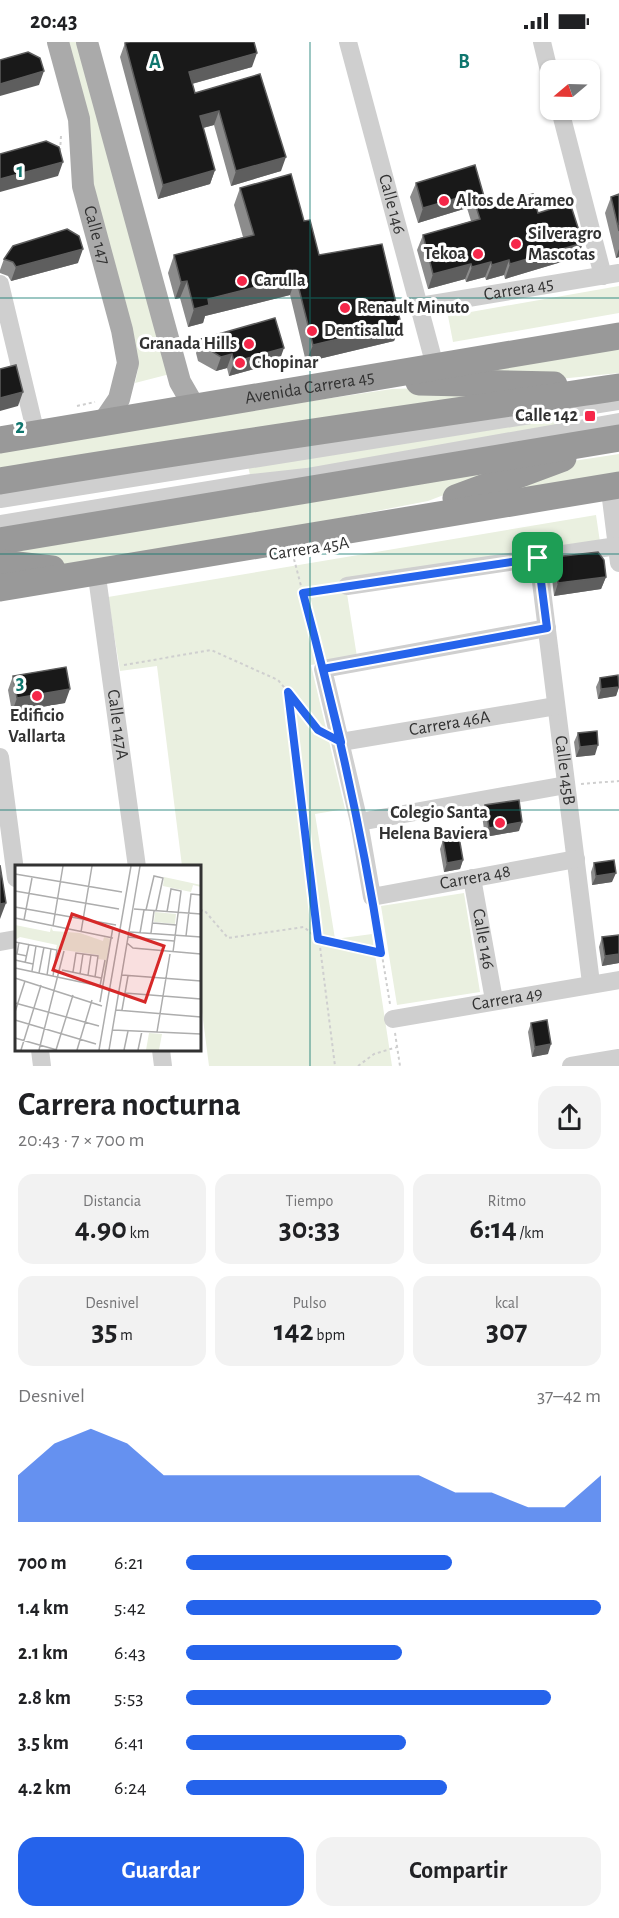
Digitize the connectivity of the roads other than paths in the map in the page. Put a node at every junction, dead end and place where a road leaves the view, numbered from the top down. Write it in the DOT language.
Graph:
graph roads {
  1 [pos="58,42"];
  2 [pos="87,42"];
  3 [pos="348,42"];
  4 [pos="542,42"];
  5 [pos="546,60"];
  6 [pos="563,120"];
  7 [pos="611,275"];
  8 [pos="0,284"];
  9 [pos="420,306"];
  10 [pos="619,336"];
  11 [pos="435,366"];
  12 [pos="342,383"];
  13 [pos="616,392"];
  14 [pos="195,408"];
  15 [pos="102,424"];
  16 [pos="618,433"];
  17 [pos="36,434"];
  18 [pos="0,440"];
  19 [pos="0,481"];
  20 [pos="616,494"];
  21 [pos="0,499"];
  22 [pos="402,519"];
  23 [pos="0,525"];
  24 [pos="0,541"];
  25 [pos="618,555"];
  26 [pos="538,558"];
  27 [pos="0,563"];
  28 [pos="98,578"];
  29 [pos="347,586"];
  30 [pos="0,588"];
  31 [pos="0,601"];
  32 [pos="547,628"];
  33 [pos="556,706"];
  34 [pos="341,742"];
  35 [pos="0,757"];
  36 [pos="566,785"];
  37 [pos="359,822"];
  38 [pos="576,859"];
  39 [pos="137,865"];
  40 [pos="15,870"];
  41 [pos="472,878"];
  42 [pos="15,939"];
  43 [pos="0,942"];
  44 [pos="619,980"];
  45 [pos="591,983"];
  46 [pos="494,1000"];
  47 [pos="393,1019"];
  48 [pos="40,1051"];
  49 [pos="161,1051"];
  50 [pos="619,1058"];
  51 [pos="42,1066"];
  52 [pos="163,1066"];
  53 [pos="572,1066"];
  1 -- 15 [label="main road, Calle 147"];
  2 -- 14 [label="main road"];
  3 -- 9 [label="street, Calle 146"];
  4 -- 5 [label="street"];
  6 -- 7 [label="street"];
  7 -- 9 [label="street, Carrera 45"];
  8 -- 17 [label="street"];
  9 -- 11 [label="street, Calle 146"];
  10 -- 11 [label="highway, Avenida Carrera 45"];
  11 -- 12 [label="highway, Avenida Carrera 45"];
  12 -- 13 [label="highway"];
  12 -- 14 [label="highway, Avenida Carrera 45"];
  13 -- 19 [label="highway"];
  13 -- 21 [label="street"];
  14 -- 15 [label="highway, Avenida Carrera 45"];
  15 -- 17 [label="highway, Avenida Carrera 45"];
  16 -- 22 [label="highway"];
  16 -- 23 [label="street"];
  16 -- 24 [label="highway"];
  17 -- 18 [label="highway, Avenida Carrera 45"];
  20 -- 22 [label="highway"];
  20 -- 25 [label="street"];
  20 -- 28 [label="street, Carrera 45A"];
  22 -- 28 [label="highway"];
  25 -- 26 [label="street"];
  26 -- 29 [label="street"];
  26 -- 32 [label="street, Calle 145B"];
  27 -- 28 [label="highway"];
  28 -- 30 [label="highway"];
  28 -- 31 [label="street, Carrera 45A"];
  28 -- 39 [label="street, Calle 147A"];
  32 -- 33 [label="street, Calle 145B"];
  32 -- 34 [label="street"];
  33 -- 34 [label="street, Carrera 46A"];
  33 -- 36 [label="street, Calle 145B"];
  34 -- 37 [label="street"];
  35 -- 40 [label="street"];
  36 -- 37 [label="street"];
  36 -- 38 [label="street, Calle 145B"];
  37 -- 41 [label="street, Carrera 48"];
  38 -- 41 [label="street, Carrera 48"];
  38 -- 45 [label="street, Calle 145B"];
  41 -- 46 [label="street, Calle 146"];
  42 -- 43 [label="street"];
  44 -- 45 [label="street, Carrera 49"];
  45 -- 46 [label="street, Carrera 49"];
  46 -- 47 [label="street, Carrera 49"];
  48 -- 51 [label="street"];
  49 -- 52 [label="street"];
  50 -- 53 [label="street"];
}
